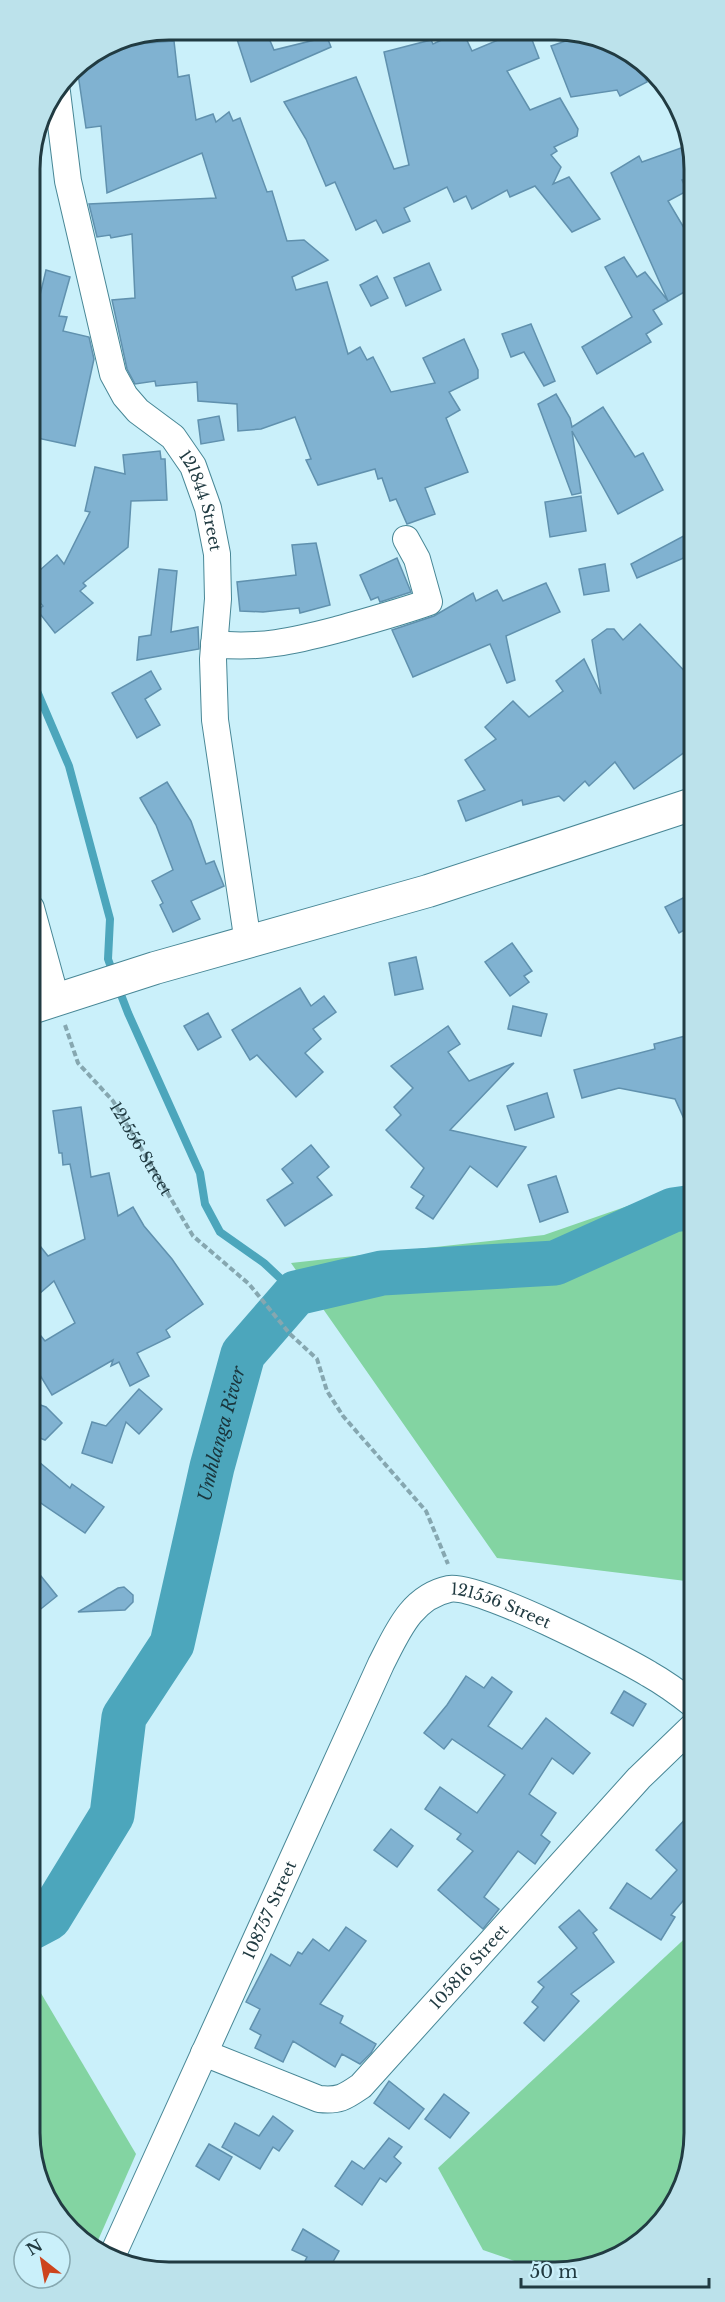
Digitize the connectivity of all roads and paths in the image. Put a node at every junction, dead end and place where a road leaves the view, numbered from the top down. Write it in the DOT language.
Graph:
graph roads {
  1 [pos="58,104"];
  2 [pos="406,539"];
  3 [pos="214,644"];
  4 [pos="684,807"];
  5 [pos="41,943"];
  6 [pos="248,944"];
  7 [pos="56,1000"];
  8 [pos="451,1588"];
  9 [pos="684,1698"];
  10 [pos="684,1735"];
  11 [pos="204,2053"];
  12 [pos="115,2249"];
  1 -- 3 [label="street, 121844 Street"];
  2 -- 3 [label="street"];
  3 -- 6 [label="street, 121844 Street"];
  4 -- 6 [label="street"];
  5 -- 7 [label="street"];
  6 -- 7 [label="street"];
  7 -- 8 [label="path, 121556 Street"];
  8 -- 9 [label="street, 121556 Street"];
  8 -- 11 [label="street, 108757 Street"];
  10 -- 11 [label="street, 105816 Street"];
  11 -- 12 [label="street, 108757 Street"];
}
